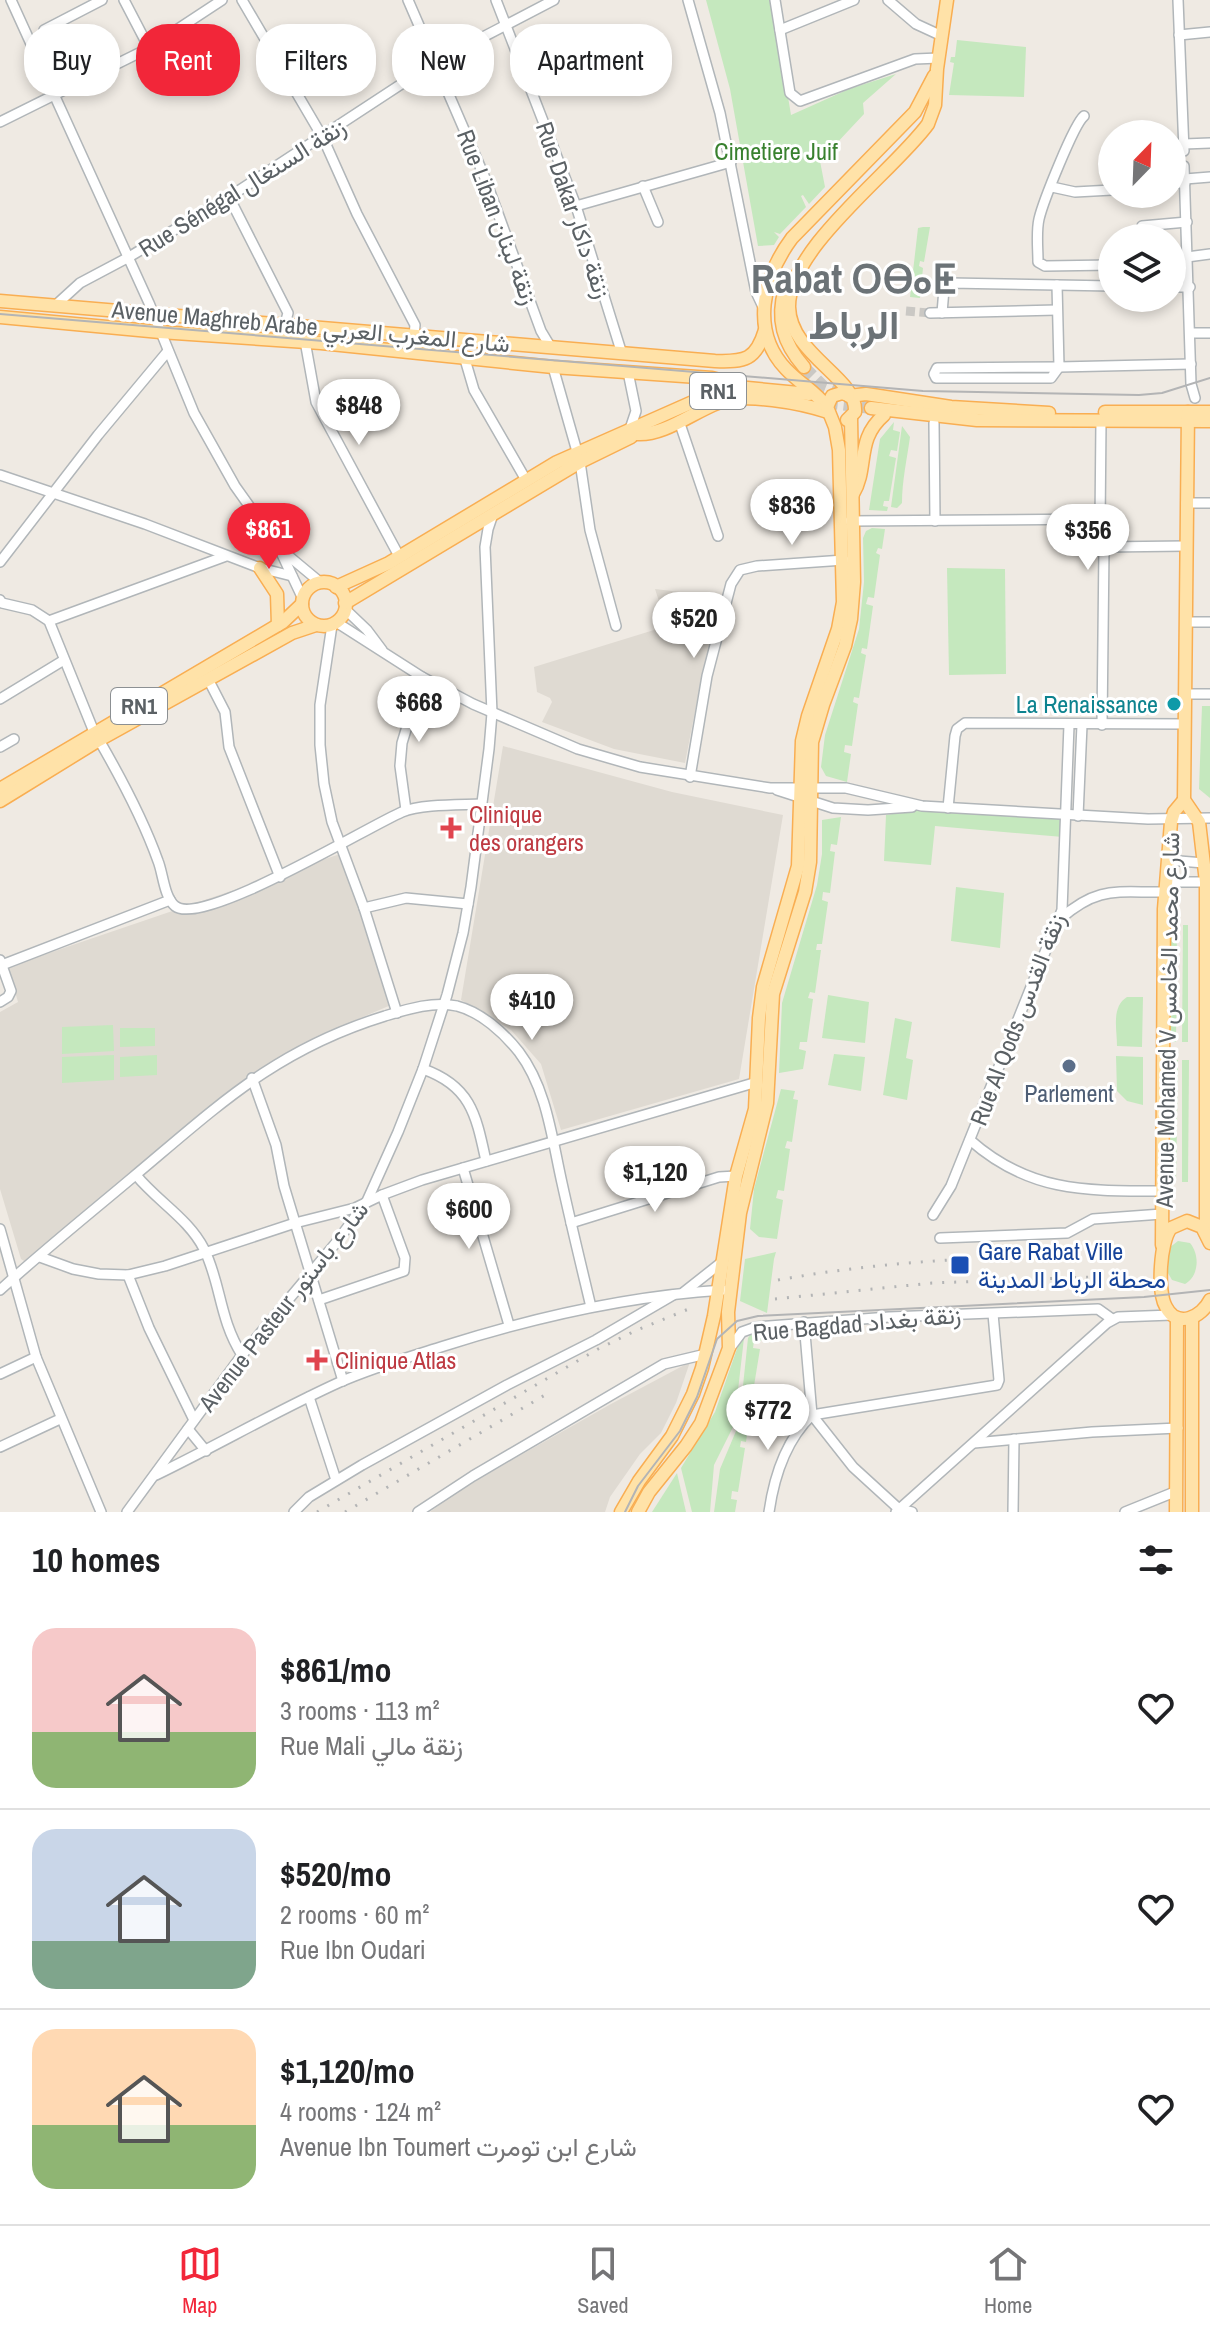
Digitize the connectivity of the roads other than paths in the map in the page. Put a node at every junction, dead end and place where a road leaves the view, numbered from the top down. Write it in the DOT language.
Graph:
graph roads {
  1 [pos="11,0"];
  2 [pos="102,0"];
  3 [pos="124,0"];
  4 [pos="222,0"];
  5 [pos="242,0"];
  6 [pos="408,0"];
  7 [pos="496,0"];
  8 [pos="554,0"];
  9 [pos="688,0"];
  10 [pos="775,0"];
  11 [pos="854,0"];
  12 [pos="888,0"];
  13 [pos="947,0"];
  14 [pos="1178,0"];
  15 [pos="507,23"];
  16 [pos="56,24"];
  17 [pos="136,24"];
  18 [pos="186,24"];
  19 [pos="418,24"];
  20 [pos="24,28"];
  21 [pos="494,30"];
  22 [pos="780,30"];
  23 [pos="1210,32"];
  24 [pos="1179,35"];
  25 [pos="942,36"];
  26 [pos="938,64"];
  27 [pos="392,91"];
  28 [pos="55,96"];
  29 [pos="450,96"];
  30 [pos="1084,116"];
  31 [pos="0,122"];
  32 [pos="323,138"];
  33 [pos="1210,143"];
  34 [pos="731,162"];
  35 [pos="1210,177"];
  36 [pos="1186,181"];
  37 [pos="643,186"];
  38 [pos="1052,187"];
  39 [pos="1098,191"];
  40 [pos="229,197"];
  41 [pos="856,202"];
  42 [pos="1186,202"];
  43 [pos="576,206"];
  44 [pos="658,222"];
  45 [pos="1187,222"];
  46 [pos="1164,224"];
  47 [pos="1210,254"];
  48 [pos="129,257"];
  49 [pos="1186,257"];
  50 [pos="1189,257"];
  51 [pos="1098,265"];
  52 [pos="1057,285"];
  53 [pos="1098,286"];
  54 [pos="1186,287"];
  55 [pos="1190,287"];
  56 [pos="0,301"];
  57 [pos="57,304"];
  58 [pos="764,309"];
  59 [pos="1057,310"];
  60 [pos="153,313"];
  61 [pos="930,313"];
  62 [pos="942,313"];
  63 [pos="0,317"];
  64 [pos="285,324"];
  65 [pos="765,330"];
  66 [pos="160,332"];
  67 [pos="1191,333"];
  68 [pos="1210,333"];
  69 [pos="414,336"];
  70 [pos="305,341"];
  71 [pos="550,346"];
  72 [pos="168,351"];
  73 [pos="622,354"];
  74 [pos="464,356"];
  75 [pos="1191,364"];
  76 [pos="553,367"];
  77 [pos="804,367"];
  78 [pos="1059,367"];
  79 [pos="628,372"];
  80 [pos="727,382"];
  81 [pos="809,394"];
  82 [pos="848,396"];
  83 [pos="1195,398"];
  84 [pos="871,404"];
  85 [pos="830,408"];
  86 [pos="1210,412"];
  87 [pos="884,415"];
  88 [pos="852,416"];
  89 [pos="1050,417"];
  90 [pos="1188,417"];
  91 [pos="679,421"];
  92 [pos="1101,421"];
  93 [pos="1210,421"];
  94 [pos="934,423"];
  95 [pos="634,430"];
  96 [pos="578,457"];
  97 [pos="0,475"];
  98 [pos="526,480"];
  99 [pos="54,492"];
  100 [pos="851,497"];
  101 [pos="1186,503"];
  102 [pos="1210,503"];
  103 [pos="495,511"];
  104 [pos="847,519"];
  105 [pos="913,519"];
  106 [pos="1100,519"];
  107 [pos="935,521"];
  108 [pos="474,524"];
  109 [pos="718,536"];
  110 [pos="1186,546"];
  111 [pos="1104,547"];
  112 [pos="279,548"];
  113 [pos="486,552"];
  114 [pos="226,555"];
  115 [pos="399,556"];
  116 [pos="844,560"];
  117 [pos="0,562"];
  118 [pos="260,568"];
  119 [pos="292,576"];
  120 [pos="321,583"];
  121 [pos="336,587"];
  122 [pos="1,602"];
  123 [pos="302,602"];
  124 [pos="345,606"];
  125 [pos="49,621"];
  126 [pos="1186,622"];
  127 [pos="1210,622"];
  128 [pos="334,623"];
  129 [pos="278,625"];
  130 [pos="316,625"];
  131 [pos="616,626"];
  132 [pos="382,650"];
  133 [pos="64,660"];
  134 [pos="422,677"];
  135 [pos="208,679"];
  136 [pos="1185,694"];
  137 [pos="1210,694"];
  138 [pos="0,699"];
  139 [pos="492,713"];
  140 [pos="1185,724"];
  141 [pos="1069,725"];
  142 [pos="1082,725"];
  143 [pos="1102,725"];
  144 [pos="96,736"];
  145 [pos="14,739"];
  146 [pos="0,747"];
  147 [pos="690,777"];
  148 [pos="0,789"];
  149 [pos="805,793"];
  150 [pos="1184,800"];
  151 [pos="0,801"];
  152 [pos="481,804"];
  153 [pos="922,806"];
  154 [pos="948,808"];
  155 [pos="406,810"];
  156 [pos="1067,814"];
  157 [pos="1078,816"];
  158 [pos="1171,819"];
  159 [pos="1204,819"];
  160 [pos="339,843"];
  161 [pos="1167,860"];
  162 [pos="1204,863"];
  163 [pos="280,877"];
  164 [pos="1208,882"];
  165 [pos="1165,887"];
  166 [pos="173,904"];
  167 [pos="468,904"];
  168 [pos="364,908"];
  169 [pos="1057,922"];
  170 [pos="1,962"];
  171 [pos="0,1002"];
  172 [pos="444,1005"];
  173 [pos="397,1013"];
  174 [pos="1207,1020"];
  175 [pos="423,1069"];
  176 [pos="252,1078"];
  177 [pos="1208,1081"];
  178 [pos="757,1082"];
  179 [pos="970,1140"];
  180 [pos="553,1144"];
  181 [pos="486,1161"];
  182 [pos="463,1168"];
  183 [pos="136,1175"];
  184 [pos="736,1176"];
  185 [pos="1163,1191"];
  186 [pos="382,1195"];
  187 [pos="367,1201"];
  188 [pos="1162,1214"];
  189 [pos="933,1215"];
  190 [pos="295,1223"];
  191 [pos="571,1223"];
  192 [pos="0,1229"];
  193 [pos="940,1238"];
  194 [pos="1209,1239"];
  195 [pos="1162,1245"];
  196 [pos="206,1252"];
  197 [pos="40,1257"];
  198 [pos="722,1262"];
  199 [pos="310,1274"];
  200 [pos="128,1275"];
  201 [pos="15,1277"];
  202 [pos="0,1290"];
  203 [pos="724,1290"];
  204 [pos="680,1293"];
  205 [pos="319,1300"];
  206 [pos="1210,1300"];
  207 [pos="591,1307"];
  208 [pos="993,1314"];
  209 [pos="1174,1316"];
  210 [pos="1200,1318"];
  211 [pos="1112,1319"];
  212 [pos="804,1322"];
  213 [pos="509,1325"];
  214 [pos="729,1348"];
  215 [pos="706,1354"];
  216 [pos="242,1355"];
  217 [pos="36,1357"];
  218 [pos="0,1374"];
  219 [pos="343,1381"];
  220 [pos="309,1397"];
  221 [pos="812,1415"];
  222 [pos="60,1419"];
  223 [pos="194,1420"];
  224 [pos="1178,1428"];
  225 [pos="188,1429"];
  226 [pos="1014,1439"];
  227 [pos="974,1443"];
  228 [pos="0,1447"];
  229 [pos="206,1451"];
  230 [pos="154,1475"];
  231 [pos="336,1480"];
  232 [pos="1177,1491"];
  233 [pos="898,1510"];
  234 [pos="101,1512"];
  235 [pos="127,1512"];
  236 [pos="294,1512"];
  237 [pos="418,1512"];
  238 [pos="621,1512"];
  239 [pos="638,1512"];
  240 [pos="769,1512"];
  241 [pos="912,1512"];
  242 [pos="1013,1512"];
  243 [pos="1125,1512"];
  244 [pos="1176,1512"];
  245 [pos="1192,1512"];
  1 -- 20 [label="street"];
  2 -- 16 [label="street"];
  3 -- 17 [label="street"];
  4 -- 18 [label="street"];
  5 -- 32 [label="street"];
  6 -- 19 [label="street, Rue Liban زنقة لبنان"];
  7 -- 15 [label="street, Rue Dakar زنقة داكار"];
  8 -- 15 [label="street, Rue Sénégal زنقة السنغال"];
  9 -- 34 [label="street"];
  10 -- 22 [label="street"];
  11 -- 22 [label="street"];
  12 -- 25 [label="street"];
  13 -- 25 [label="main road"];
  14 -- 24 [label="street"];
  15 -- 21 [label="street, Rue Sénégal زنقة السنغال"];
  15 -- 43 [label="street, Rue Dakar زنقة داكار"];
  22 -- 26 [label="street"];
  23 -- 24 [label="street"];
  24 -- 33 [label="street"];
  25 -- 26 [label="main road"];
  26 -- 41 [label="main road"];
  26 -- 58 [label="main road"];
  27 -- 32 [label="street, Rue Sénégal زنقة السنغال"];
  28 -- 31 [label="street"];
  28 -- 48 [label="street"];
  29 -- 71 [label="street, Rue Liban زنقة لبنان"];
  30 -- 38 [label="street"];
  32 -- 40 [label="street, Rue Sénégal زنقة السنغال"];
  32 -- 69 [label="street"];
  34 -- 37 [label="street"];
  34 -- 58 [label="street"];
  35 -- 36 [label="street"];
  37 -- 43 [label="street"];
  37 -- 44 [label="street"];
  38 -- 39 [label="street"];
  38 -- 51 [label="street"];
  40 -- 48 [label="street, Rue Sénégal زنقة السنغال"];
  40 -- 64 [label="street"];
  41 -- 77 [label="main road"];
  41 -- 82 [label="main road"];
  42 -- 45 [label="street"];
  43 -- 73 [label="street, Rue Dakar زنقة داكار"];
  45 -- 46 [label="street"];
  45 -- 50 [label="street"];
  47 -- 50 [label="street"];
  48 -- 57 [label="street, Rue Sénégal زنقة السنغال"];
  48 -- 60 [label="street"];
  49 -- 50 [label="street"];
  50 -- 55 [label="street"];
  52 -- 53 [label="street"];
  52 -- 59 [label="street"];
  52 -- 62 [label="street"];
  54 -- 55 [label="street"];
  55 -- 67 [label="street"];
  56 -- 57 [label="main road, Avenue Maghreb Arabe شارع المغرب العربي"];
  57 -- 60 [label="main road, Avenue Maghreb Arabe شارع المغرب العربي"];
  58 -- 65 [label="main road"];
  59 -- 62 [label="street"];
  59 -- 78 [label="street"];
  60 -- 64 [label="main road, Avenue Maghreb Arabe شارع المغرب العربي"];
  60 -- 66 [label="street"];
  61 -- 62 [label="street"];
  63 -- 66 [label="main road, Avenue Maghreb Arabe شارع المغرب العربي"];
  64 -- 69 [label="main road, Avenue Maghreb Arabe شارع المغرب العربي"];
  65 -- 73 [label="main road, Avenue Maghreb Arabe شارع المغرب العربي"];
  65 -- 81 [label="main road"];
  66 -- 70 [label="main road, Avenue Maghreb Arabe شارع المغرب العربي"];
  66 -- 72 [label="street"];
  67 -- 68 [label="street"];
  67 -- 75 [label="street"];
  69 -- 71 [label="main road, Avenue Maghreb Arabe شارع المغرب العربي"];
  70 -- 74 [label="main road, Avenue Maghreb Arabe شارع المغرب العربي"];
  70 -- 115 [label="street"];
  71 -- 73 [label="main road, Avenue Maghreb Arabe شارع المغرب العربي"];
  72 -- 99 [label="street"];
  72 -- 112 [label="street"];
  73 -- 79 [label="main road"];
  74 -- 76 [label="main road, Avenue Maghreb Arabe شارع المغرب العربي"];
  74 -- 98 [label="street"];
  75 -- 78 [label="street"];
  75 -- 83 [label="street"];
  76 -- 79 [label="main road, Avenue Maghreb Arabe شارع المغرب العربي"];
  76 -- 96 [label="street"];
  78 -- 78 [label="street"];
  79 -- 80 [label="main road, Avenue Maghreb Arabe شارع المغرب العربي"];
  79 -- 95 [label="street"];
  80 -- 81 [label="main road, Avenue Maghreb Arabe شارع المغرب العربي"];
  80 -- 95 [label="main road"];
  81 -- 85 [label="main road"];
  81 -- 95 [label="main road, RN1"];
  82 -- 85 [label="main road"];
  82 -- 88 [label="main road"];
  82 -- 89 [label="main road"];
  84 -- 89 [label="main road"];
  85 -- 88 [label="main road"];
  85 -- 91 [label="main road"];
  85 -- 104 [label="main road"];
  86 -- 90 [label="main road"];
  87 -- 88 [label="main road"];
  87 -- 94 [label="main road"];
  87 -- 100 [label="main road"];
  88 -- 100 [label="main road"];
  89 -- 90 [label="main road"];
  89 -- 92 [label="main road"];
  89 -- 94 [label="main road"];
  90 -- 92 [label="main road"];
  90 -- 93 [label="main road"];
  90 -- 101 [label="main road, Avenue Mohamed V شارع محمد الخامس"];
  91 -- 95 [label="main road"];
  91 -- 109 [label="street"];
  92 -- 106 [label="street"];
  94 -- 107 [label="street"];
  95 -- 96 [label="main road, RN1"];
  96 -- 98 [label="main road, RN1"];
  96 -- 103 [label="main road, RN1"];
  96 -- 131 [label="street"];
  97 -- 99 [label="street"];
  98 -- 115 [label="main road, RN1"];
  99 -- 114 [label="street"];
  99 -- 117 [label="street"];
  100 -- 104 [label="main road"];
  101 -- 102 [label="street"];
  101 -- 110 [label="main road, Avenue Mohamed V شارع محمد الخامس"];
  103 -- 108 [label="main road, RN1"];
  103 -- 113 [label="street"];
  104 -- 105 [label="street"];
  104 -- 107 [label="street"];
  104 -- 116 [label="main road"];
  104 -- 149 [label="main road"];
  106 -- 107 [label="street"];
  106 -- 111 [label="street"];
  108 -- 113 [label="street"];
  108 -- 124 [label="main road, RN1"];
  110 -- 111 [label="street"];
  110 -- 126 [label="main road, Avenue Mohamed V شارع محمد الخامس"];
  111 -- 143 [label="street"];
  112 -- 119 [label="street"];
  112 -- 120 [label="street"];
  113 -- 139 [label="street, Avenue Pasteur شارع باستور"];
  114 -- 118 [label="street"];
  114 -- 125 [label="street"];
  115 -- 121 [label="main road, RN1"];
  116 -- 147 [label="street"];
  116 -- 149 [label="main road"];
  118 -- 119 [label="street"];
  118 -- 129 [label="main road"];
  119 -- 123 [label="street"];
  120 -- 121 [label="main road"];
  120 -- 123 [label="main road, RN1"];
  121 -- 124 [label="main road"];
  122 -- 125 [label="street"];
  123 -- 129 [label="main road, RN1"];
  123 -- 130 [label="main road"];
  124 -- 128 [label="main road, RN1"];
  124 -- 132 [label="street"];
  125 -- 133 [label="street"];
  126 -- 127 [label="street"];
  126 -- 136 [label="main road, Avenue Mohamed V شارع محمد الخامس"];
  128 -- 130 [label="main road, RN1"];
  128 -- 132 [label="street"];
  128 -- 160 [label="street"];
  129 -- 144 [label="main road, RN1"];
  130 -- 135 [label="main road, RN1"];
  132 -- 134 [label="street"];
  133 -- 138 [label="street"];
  133 -- 144 [label="street"];
  134 -- 139 [label="street"];
  134 -- 155 [label="street"];
  135 -- 144 [label="main road, RN1"];
  135 -- 163 [label="street"];
  136 -- 137 [label="street"];
  136 -- 140 [label="main road, Avenue Mohamed V شارع محمد الخامس"];
  139 -- 147 [label="street"];
  139 -- 152 [label="street, Avenue Pasteur شارع باستور"];
  140 -- 143 [label="street"];
  140 -- 150 [label="main road, Avenue Mohamed V شارع محمد الخامس"];
  141 -- 142 [label="street"];
  141 -- 154 [label="street"];
  141 -- 156 [label="street, Rue Al Qods زنقة القدس"];
  142 -- 143 [label="street"];
  142 -- 157 [label="street"];
  144 -- 148 [label="main road, RN1"];
  144 -- 151 [label="main road, RN1"];
  144 -- 166 [label="street"];
  145 -- 146 [label="street"];
  147 -- 149 [label="street"];
  149 -- 153 [label="street"];
  149 -- 153 [label="street"];
  149 -- 178 [label="main road"];
  149 -- 203 [label="main road"];
  150 -- 158 [label="main road, Avenue Mohamed V شارع محمد الخامس"];
  150 -- 159 [label="main road, Avenue Mohamed V شارع محمد الخامس"];
  152 -- 155 [label="street"];
  152 -- 167 [label="street, Avenue Pasteur شارع باستور"];
  153 -- 154 [label="street"];
  154 -- 156 [label="street"];
  155 -- 160 [label="street"];
  156 -- 157 [label="street"];
  156 -- 169 [label="street, Rue Al Qods زنقة القدس"];
  157 -- 158 [label="street"];
  158 -- 159 [label="street"];
  158 -- 161 [label="main road, Avenue Mohamed V شارع محمد الخامس"];
  159 -- 162 [label="main road, Avenue Mohamed V شارع محمد الخامس"];
  160 -- 163 [label="street"];
  160 -- 168 [label="street"];
  161 -- 162 [label="street"];
  161 -- 165 [label="main road, Avenue Mohamed V شارع محمد الخامس"];
  162 -- 164 [label="main road, Avenue Mohamed V شارع محمد الخامس"];
  163 -- 166 [label="street"];
  164 -- 165 [label="street"];
  164 -- 174 [label="main road, Avenue Mohamed V شارع محمد الخامس"];
  165 -- 169 [label="street"];
  165 -- 185 [label="main road, Avenue Mohamed V شارع محمد الخامس"];
  166 -- 170 [label="street"];
  167 -- 168 [label="street"];
  167 -- 172 [label="street, Avenue Pasteur شارع باستور"];
  168 -- 173 [label="street"];
  169 -- 179 [label="street, Rue Al Qods زنقة القدس"];
  170 -- 171 [label="street"];
  172 -- 173 [label="street"];
  172 -- 175 [label="street, Avenue Pasteur شارع باستور"];
  172 -- 180 [label="street"];
  173 -- 176 [label="street"];
  174 -- 177 [label="main road, Avenue Mohamed V شارع محمد الخامس"];
  175 -- 181 [label="street"];
  175 -- 187 [label="street, Avenue Pasteur شارع باستور"];
  176 -- 183 [label="street"];
  176 -- 190 [label="street"];
  177 -- 194 [label="main road, Avenue Mohamed V شارع محمد الخامس"];
  178 -- 180 [label="street"];
  178 -- 184 [label="main road"];
  179 -- 185 [label="street"];
  179 -- 189 [label="street, Rue Al Qods زنقة القدس"];
  180 -- 181 [label="street"];
  180 -- 191 [label="street"];
  181 -- 182 [label="street"];
  182 -- 186 [label="street"];
  182 -- 213 [label="street"];
  183 -- 196 [label="street"];
  183 -- 197 [label="street"];
  184 -- 191 [label="street"];
  184 -- 198 [label="main road"];
  185 -- 188 [label="main road, Avenue Mohamed V شارع محمد الخامس"];
  186 -- 187 [label="street"];
  186 -- 205 [label="street"];
  187 -- 190 [label="street"];
  187 -- 199 [label="street, Avenue Pasteur شارع باستور"];
  188 -- 193 [label="street"];
  188 -- 195 [label="main road, Avenue Mohamed V شارع محمد الخامس"];
  190 -- 196 [label="street"];
  190 -- 199 [label="street"];
  191 -- 207 [label="street"];
  192 -- 201 [label="street"];
  194 -- 195 [label="main road"];
  195 -- 209 [label="main road, Avenue Mohamed V شارع محمد الخامس"];
  196 -- 200 [label="street"];
  196 -- 216 [label="street"];
  197 -- 200 [label="street"];
  197 -- 201 [label="street"];
  198 -- 203 [label="main road"];
  198 -- 204 [label="street"];
  199 -- 205 [label="street"];
  199 -- 216 [label="street, Avenue Pasteur شارع باستور"];
  200 -- 223 [label="street"];
  201 -- 202 [label="street"];
  201 -- 217 [label="street"];
  203 -- 204 [label="street"];
  203 -- 214 [label="main road"];
  203 -- 215 [label="main road"];
  204 -- 207 [label="street"];
  204 -- 231 [label="street"];
  205 -- 219 [label="street"];
  206 -- 210 [label="main road"];
  207 -- 213 [label="street"];
  208 -- 211 [label="street, Rue Bagdad زنقة بغداد"];
  208 -- 212 [label="street, Rue Bagdad زنقة بغداد"];
  208 -- 221 [label="street"];
  209 -- 210 [label="main road"];
  209 -- 211 [label="street, Rue Bagdad زنقة بغداد"];
  209 -- 224 [label="main road"];
  210 -- 245 [label="main road"];
  211 -- 227 [label="street"];
  212 -- 214 [label="street, Rue Bagdad زنقة بغداد"];
  212 -- 221 [label="street"];
  213 -- 219 [label="street"];
  214 -- 239 [label="main road"];
  215 -- 237 [label="street"];
  215 -- 238 [label="main road"];
  216 -- 223 [label="street, Avenue Pasteur شارع باستور"];
  217 -- 218 [label="street"];
  217 -- 222 [label="street"];
  219 -- 220 [label="street"];
  220 -- 229 [label="street"];
  220 -- 231 [label="street"];
  221 -- 233 [label="street"];
  221 -- 240 [label="street"];
  222 -- 228 [label="street"];
  222 -- 234 [label="street"];
  223 -- 225 [label="street, Avenue Pasteur شارع باستور"];
  224 -- 226 [label="street"];
  224 -- 232 [label="main road"];
  225 -- 229 [label="street"];
  225 -- 230 [label="street, Avenue Pasteur شارع باستور"];
  226 -- 227 [label="street"];
  226 -- 242 [label="street"];
  227 -- 233 [label="street"];
  229 -- 230 [label="street"];
  230 -- 235 [label="street, Avenue Pasteur شارع باستور"];
  231 -- 236 [label="street"];
  232 -- 243 [label="street"];
  232 -- 244 [label="main road"];
  233 -- 241 [label="street"];
}
